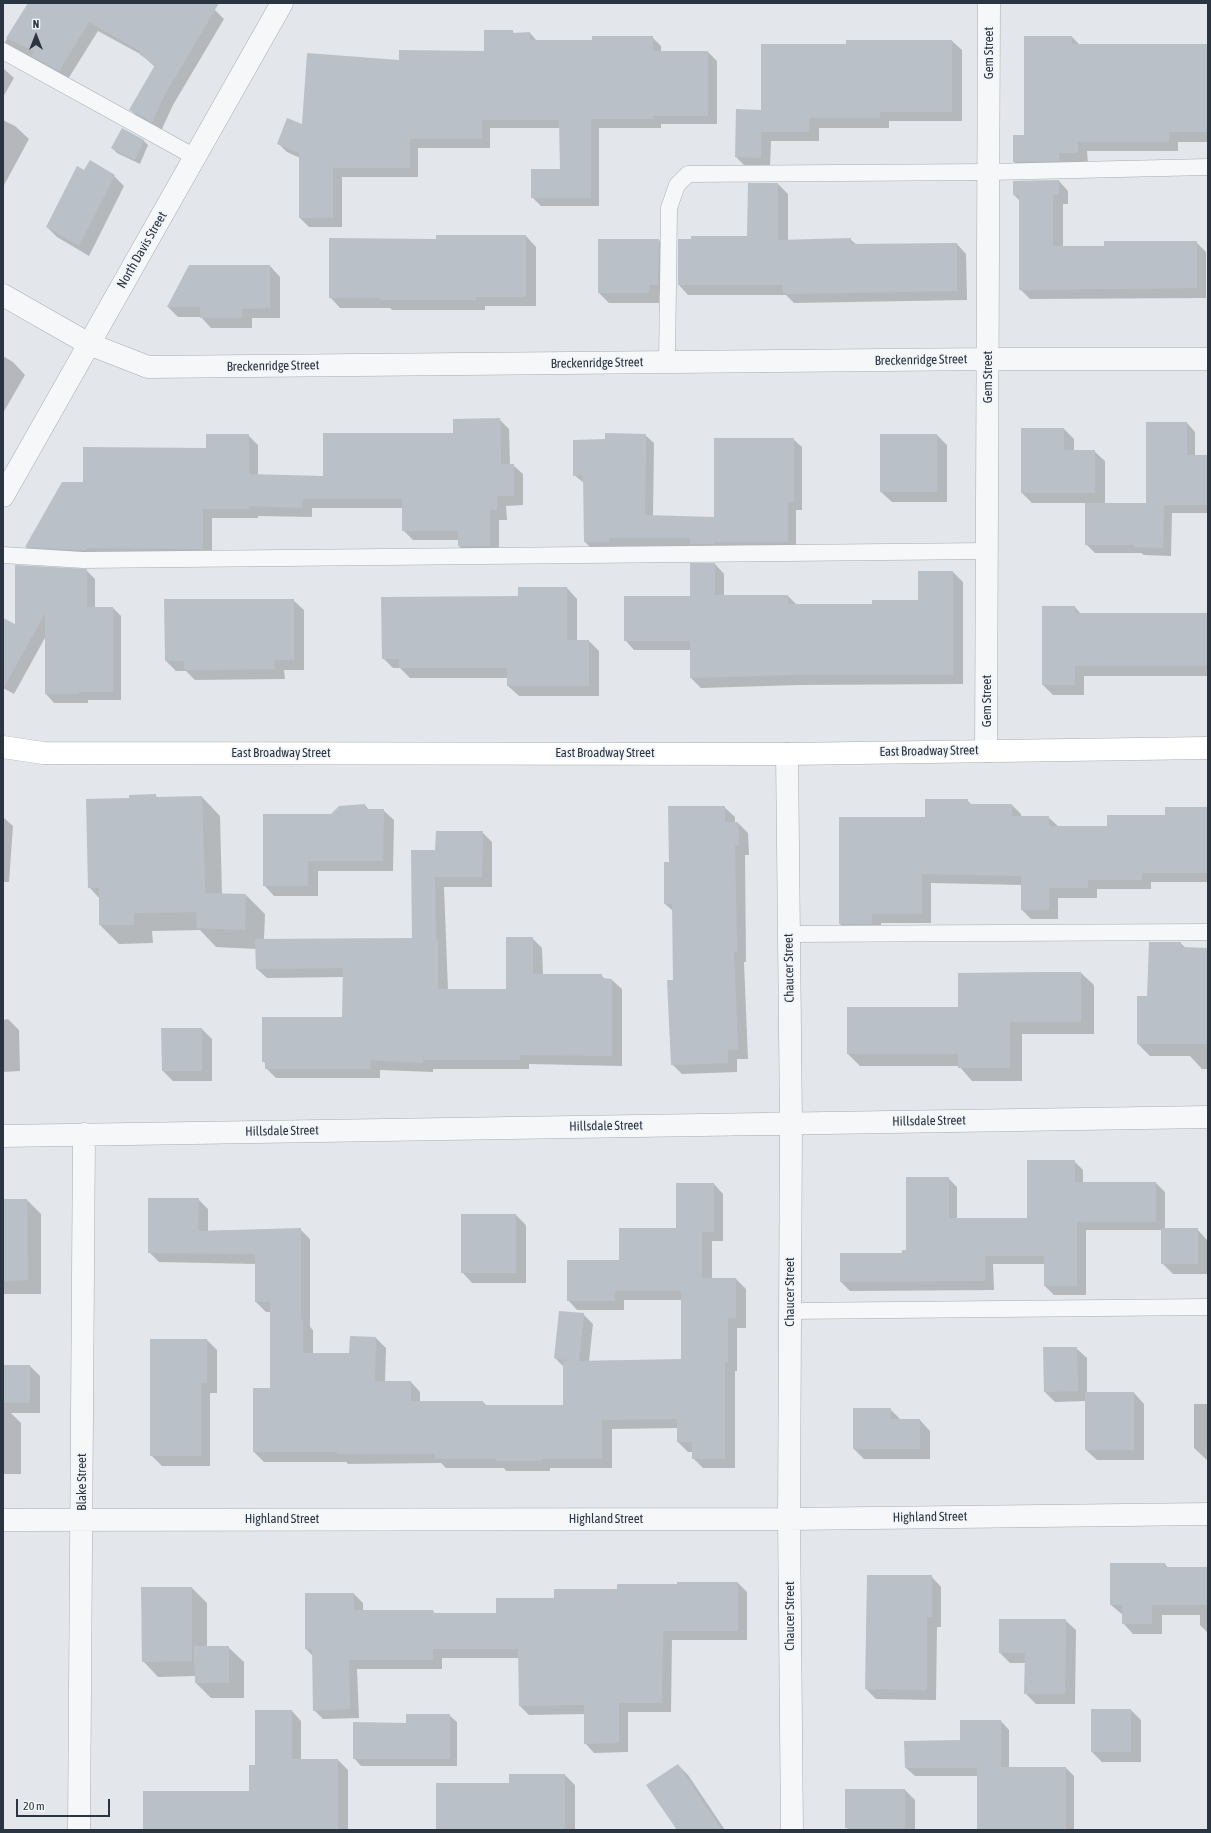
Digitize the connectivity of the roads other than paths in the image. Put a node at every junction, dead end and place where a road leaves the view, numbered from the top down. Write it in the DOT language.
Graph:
graph roads {
  1 [pos="282,3"];
  2 [pos="989,3"];
  3 [pos="3,51"];
  4 [pos="195,157"];
  5 [pos="1208,167"];
  6 [pos="989,172"];
  7 [pos="3,295"];
  8 [pos="89,344"];
  9 [pos="989,359"];
  10 [pos="1208,359"];
  11 [pos="667,362"];
  12 [pos="3,496"];
  13 [pos="988,551"];
  14 [pos="3,555"];
  15 [pos="3,747"];
  16 [pos="1208,748"];
  17 [pos="986,751"];
  18 [pos="787,754"];
  19 [pos="1208,932"];
  20 [pos="788,934"];
  21 [pos="1208,1117"];
  22 [pos="791,1123"];
  23 [pos="84,1134"];
  24 [pos="3,1136"];
  25 [pos="1208,1307"];
  26 [pos="790,1311"];
  27 [pos="1208,1514"];
  28 [pos="789,1519"];
  29 [pos="3,1520"];
  30 [pos="82,1520"];
  31 [pos="79,1830"];
  32 [pos="792,1830"];
  1 -- 4 [label="street, North Davis Street"];
  2 -- 6 [label="street, Gem Street"];
  3 -- 4 [label="lane"];
  4 -- 8 [label="street, North Davis Street"];
  5 -- 6 [label="lane"];
  6 -- 9 [label="street, Gem Street"];
  6 -- 11 [label="lane"];
  7 -- 8 [label="street, Breckenridge Street"];
  8 -- 11 [label="street, Breckenridge Street"];
  8 -- 12 [label="street, North Davis Street"];
  9 -- 10 [label="street, Breckenridge Street"];
  9 -- 11 [label="street, Breckenridge Street"];
  9 -- 13 [label="street, Gem Street"];
  13 -- 14 [label="lane"];
  13 -- 17 [label="street, Gem Street"];
  15 -- 18 [label="street, East Broadway Street"];
  16 -- 17 [label="street, East Broadway Street"];
  17 -- 18 [label="street, East Broadway Street"];
  18 -- 20 [label="street, Chaucer Street"];
  19 -- 20 [label="lane"];
  20 -- 22 [label="street, Chaucer Street"];
  21 -- 22 [label="street, Hillsdale Street"];
  22 -- 23 [label="street, Hillsdale Street"];
  22 -- 26 [label="street, Chaucer Street"];
  23 -- 24 [label="street, Hillsdale Street"];
  23 -- 30 [label="street, Blake Street"];
  25 -- 26 [label="lane"];
  26 -- 28 [label="street, Chaucer Street"];
  27 -- 28 [label="street, Highland Street"];
  28 -- 30 [label="street, Highland Street"];
  28 -- 32 [label="street, Chaucer Street"];
  29 -- 30 [label="street, Highland Street"];
  30 -- 31 [label="street, Blake Street"];
}
